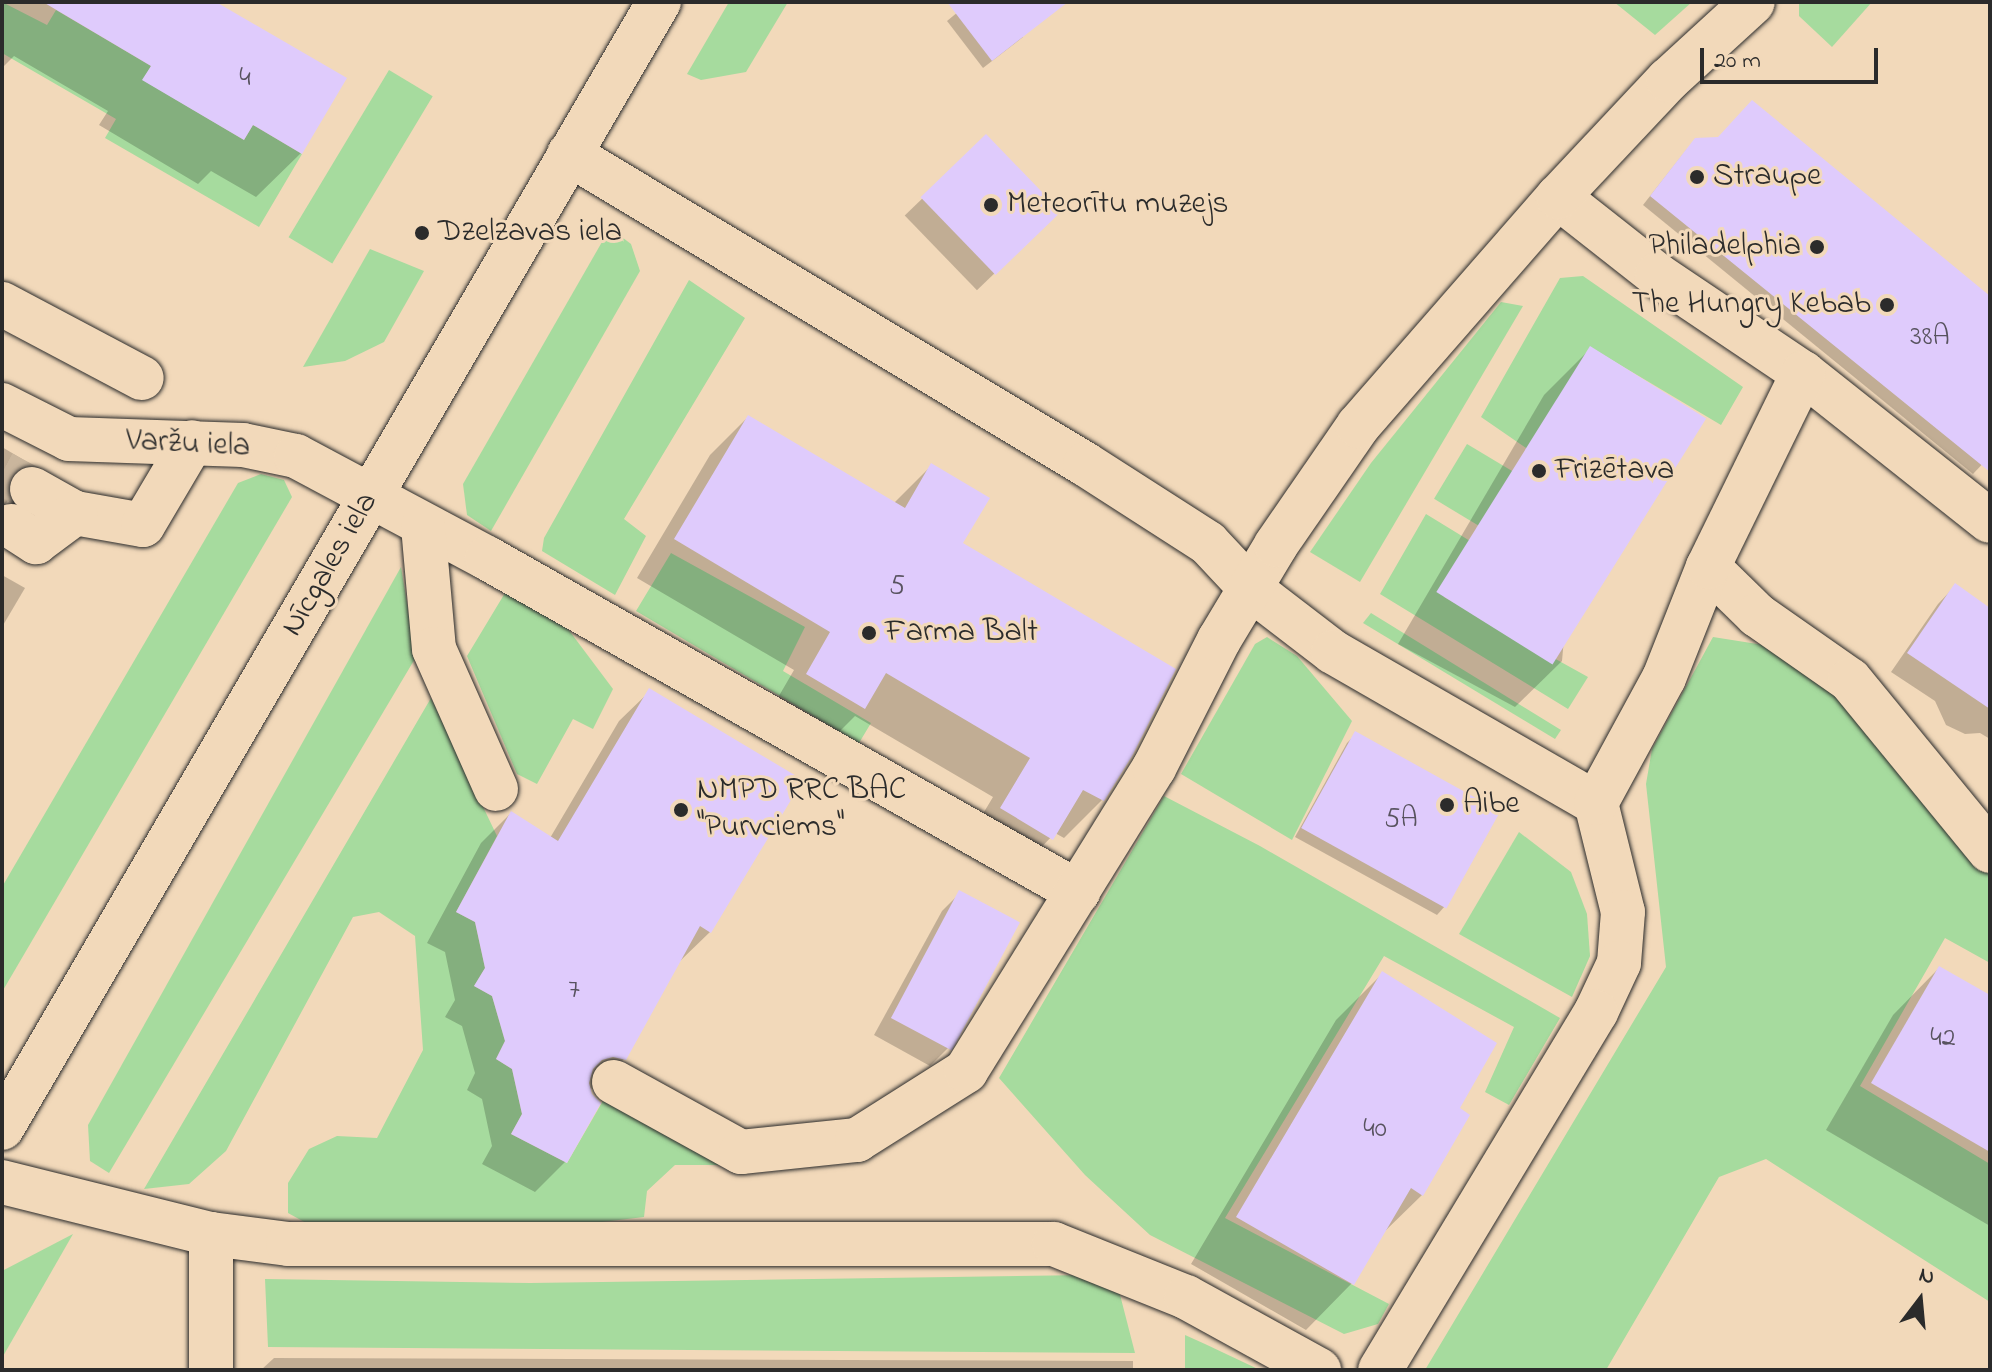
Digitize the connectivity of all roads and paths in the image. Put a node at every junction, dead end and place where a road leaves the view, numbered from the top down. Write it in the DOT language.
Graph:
graph roads {
  1 [pos="659,2"];
  2 [pos="1753,2"];
  3 [pos="569,154"];
  4 [pos="1558,197"];
  5 [pos="2,304"];
  6 [pos="1803,373"];
  7 [pos="142,378"];
  8 [pos="2,405"];
  9 [pos="192,442"];
  10 [pos="370,497"];
  11 [pos="21,507"];
  12 [pos="1990,521"];
  13 [pos="423,526"];
  14 [pos="1708,567"];
  15 [pos="1251,589"];
  16 [pos="496,789"];
  17 [pos="1596,803"];
  18 [pos="1990,851"];
  19 [pos="1078,892"];
  20 [pos="614,1082"];
  21 [pos="2,1128"];
  22 [pos="2,1182"];
  23 [pos="211,1234"];
  24 [pos="211,1370"];
  25 [pos="1319,1370"];
  26 [pos="1380,1370"];
  1 -- 3 [label="street, Nīcgales iela"];
  2 -- 4 [label="street"];
  3 -- 10 [label="street, Nīcgales iela"];
  3 -- 15 [label="street"];
  4 -- 6 [label="street"];
  4 -- 15 [label="street"];
  5 -- 7 [label="street"];
  6 -- 12 [label="street"];
  6 -- 14 [label="street"];
  8 -- 9 [label="street, Varžu iela"];
  9 -- 10 [label="street, Varžu iela"];
  9 -- 11 [label="street"];
  10 -- 13 [label="street, Varžu iela"];
  10 -- 21 [label="street, Nīcgales iela"];
  13 -- 16 [label="street"];
  13 -- 19 [label="street, Varžu iela"];
  14 -- 17 [label="street"];
  14 -- 18 [label="street"];
  15 -- 17 [label="street"];
  15 -- 19 [label="street"];
  17 -- 26 [label="street"];
  19 -- 20 [label="street"];
  22 -- 23 [label="street"];
  23 -- 24 [label="street"];
  23 -- 25 [label="street"];
}
